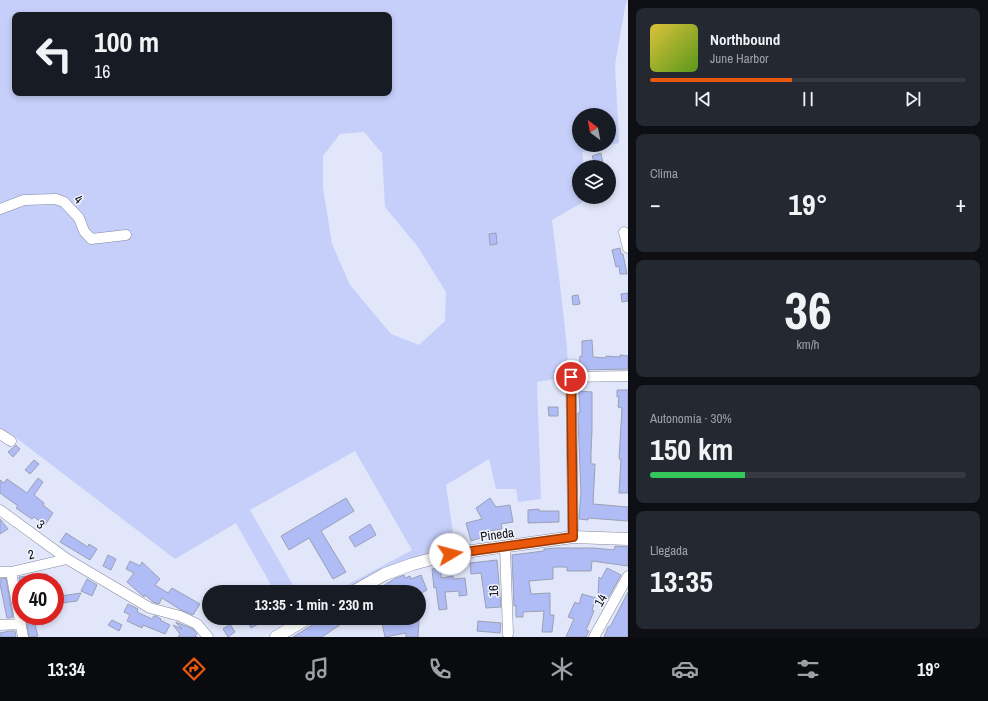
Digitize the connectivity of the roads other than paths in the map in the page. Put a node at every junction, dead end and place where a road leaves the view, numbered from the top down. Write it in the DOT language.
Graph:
graph roads {
  1 [pos="0,209"];
  2 [pos="624,232"];
  3 [pos="126,235"];
  4 [pos="628,248"];
  5 [pos="628,376"];
  6 [pos="0,434"];
  7 [pos="11,441"];
  8 [pos="0,510"];
  9 [pos="573,537"];
  10 [pos="628,539"];
  11 [pos="506,546"];
  12 [pos="67,559"];
  13 [pos="0,572"];
  14 [pos="11,572"];
  15 [pos="628,576"];
  16 [pos="12,577"];
  17 [pos="366,585"];
  18 [pos="12,624"];
  19 [pos="0,625"];
  20 [pos="21,625"];
  21 [pos="296,625"];
  22 [pos="508,634"];
  23 [pos="23,637"];
  24 [pos="208,637"];
  25 [pos="276,637"];
  26 [pos="594,637"];
  1 -- 3 [label="street, 4"];
  2 -- 4 [label="street"];
  5 -- 9 [label="street"];
  6 -- 7 [label="street"];
  8 -- 12 [label="street, 3"];
  9 -- 10 [label="street, Pineda"];
  9 -- 11 [label="street, Pineda"];
  11 -- 17 [label="street, Pineda"];
  11 -- 22 [label="street, 16"];
  12 -- 14 [label="street, 2"];
  12 -- 24 [label="street, 3"];
  13 -- 14 [label="street, 2"];
  14 -- 16 [label="street"];
  15 -- 26 [label="street, 14"];
  18 -- 19 [label="street"];
  20 -- 23 [label="street"];
  21 -- 25 [label="street"];
}
